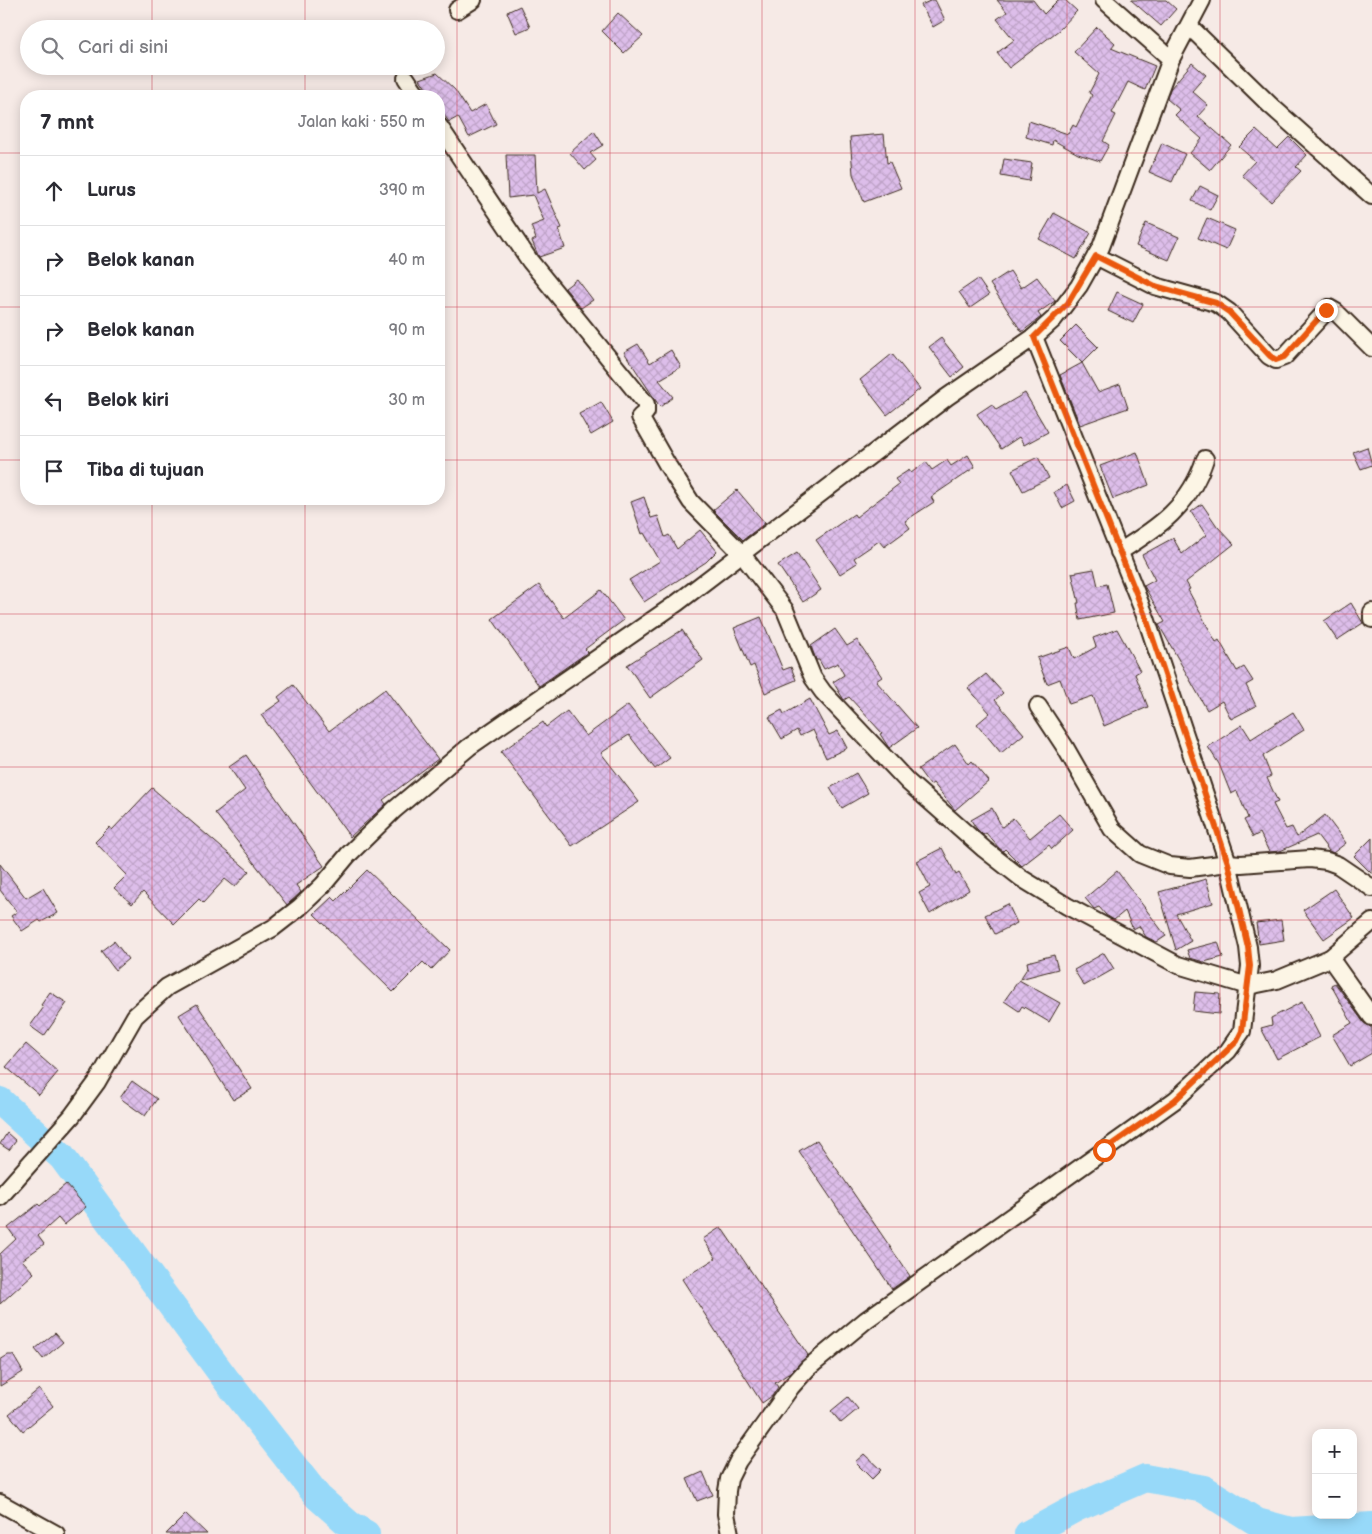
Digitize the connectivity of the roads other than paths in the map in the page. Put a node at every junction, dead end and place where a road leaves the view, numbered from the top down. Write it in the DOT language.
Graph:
graph roads {
  1 [pos="473,0"];
  2 [pos="1104,0"];
  3 [pos="1202,0"];
  4 [pos="457,10"];
  5 [pos="1189,26"];
  6 [pos="1171,59"];
  7 [pos="406,78"];
  8 [pos="414,90"];
  9 [pos="445,135"];
  10 [pos="1372,196"];
  11 [pos="1096,256"];
  12 [pos="1034,337"];
  13 [pos="1372,348"];
  14 [pos="1205,459"];
  15 [pos="1119,552"];
  16 [pos="741,553"];
  17 [pos="1372,612"];
  18 [pos="1372,619"];
  19 [pos="1038,706"];
  20 [pos="1228,863"];
  21 [pos="1372,888"];
  22 [pos="1372,922"];
  23 [pos="1330,958"];
  24 [pos="1248,986"];
  25 [pos="1372,1017"];
  26 [pos="0,1197"];
  27 [pos="0,1503"];
  28 [pos="56,1534"];
  29 [pos="730,1534"];
  1 -- 4 [label="street"];
  2 -- 6 [label="street"];
  3 -- 5 [label="street"];
  5 -- 6 [label="street"];
  5 -- 10 [label="street"];
  6 -- 11 [label="street"];
  7 -- 8 [label="street"];
  9 -- 16 [label="street"];
  11 -- 12 [label="street"];
  11 -- 13 [label="street"];
  12 -- 15 [label="street"];
  12 -- 16 [label="street"];
  14 -- 15 [label="street"];
  15 -- 20 [label="street"];
  16 -- 24 [label="street"];
  16 -- 26 [label="street"];
  17 -- 18 [label="street"];
  19 -- 20 [label="street"];
  20 -- 21 [label="street"];
  20 -- 24 [label="street"];
  22 -- 23 [label="street"];
  23 -- 24 [label="street"];
  23 -- 25 [label="street"];
  24 -- 29 [label="street"];
  27 -- 28 [label="street"];
}
